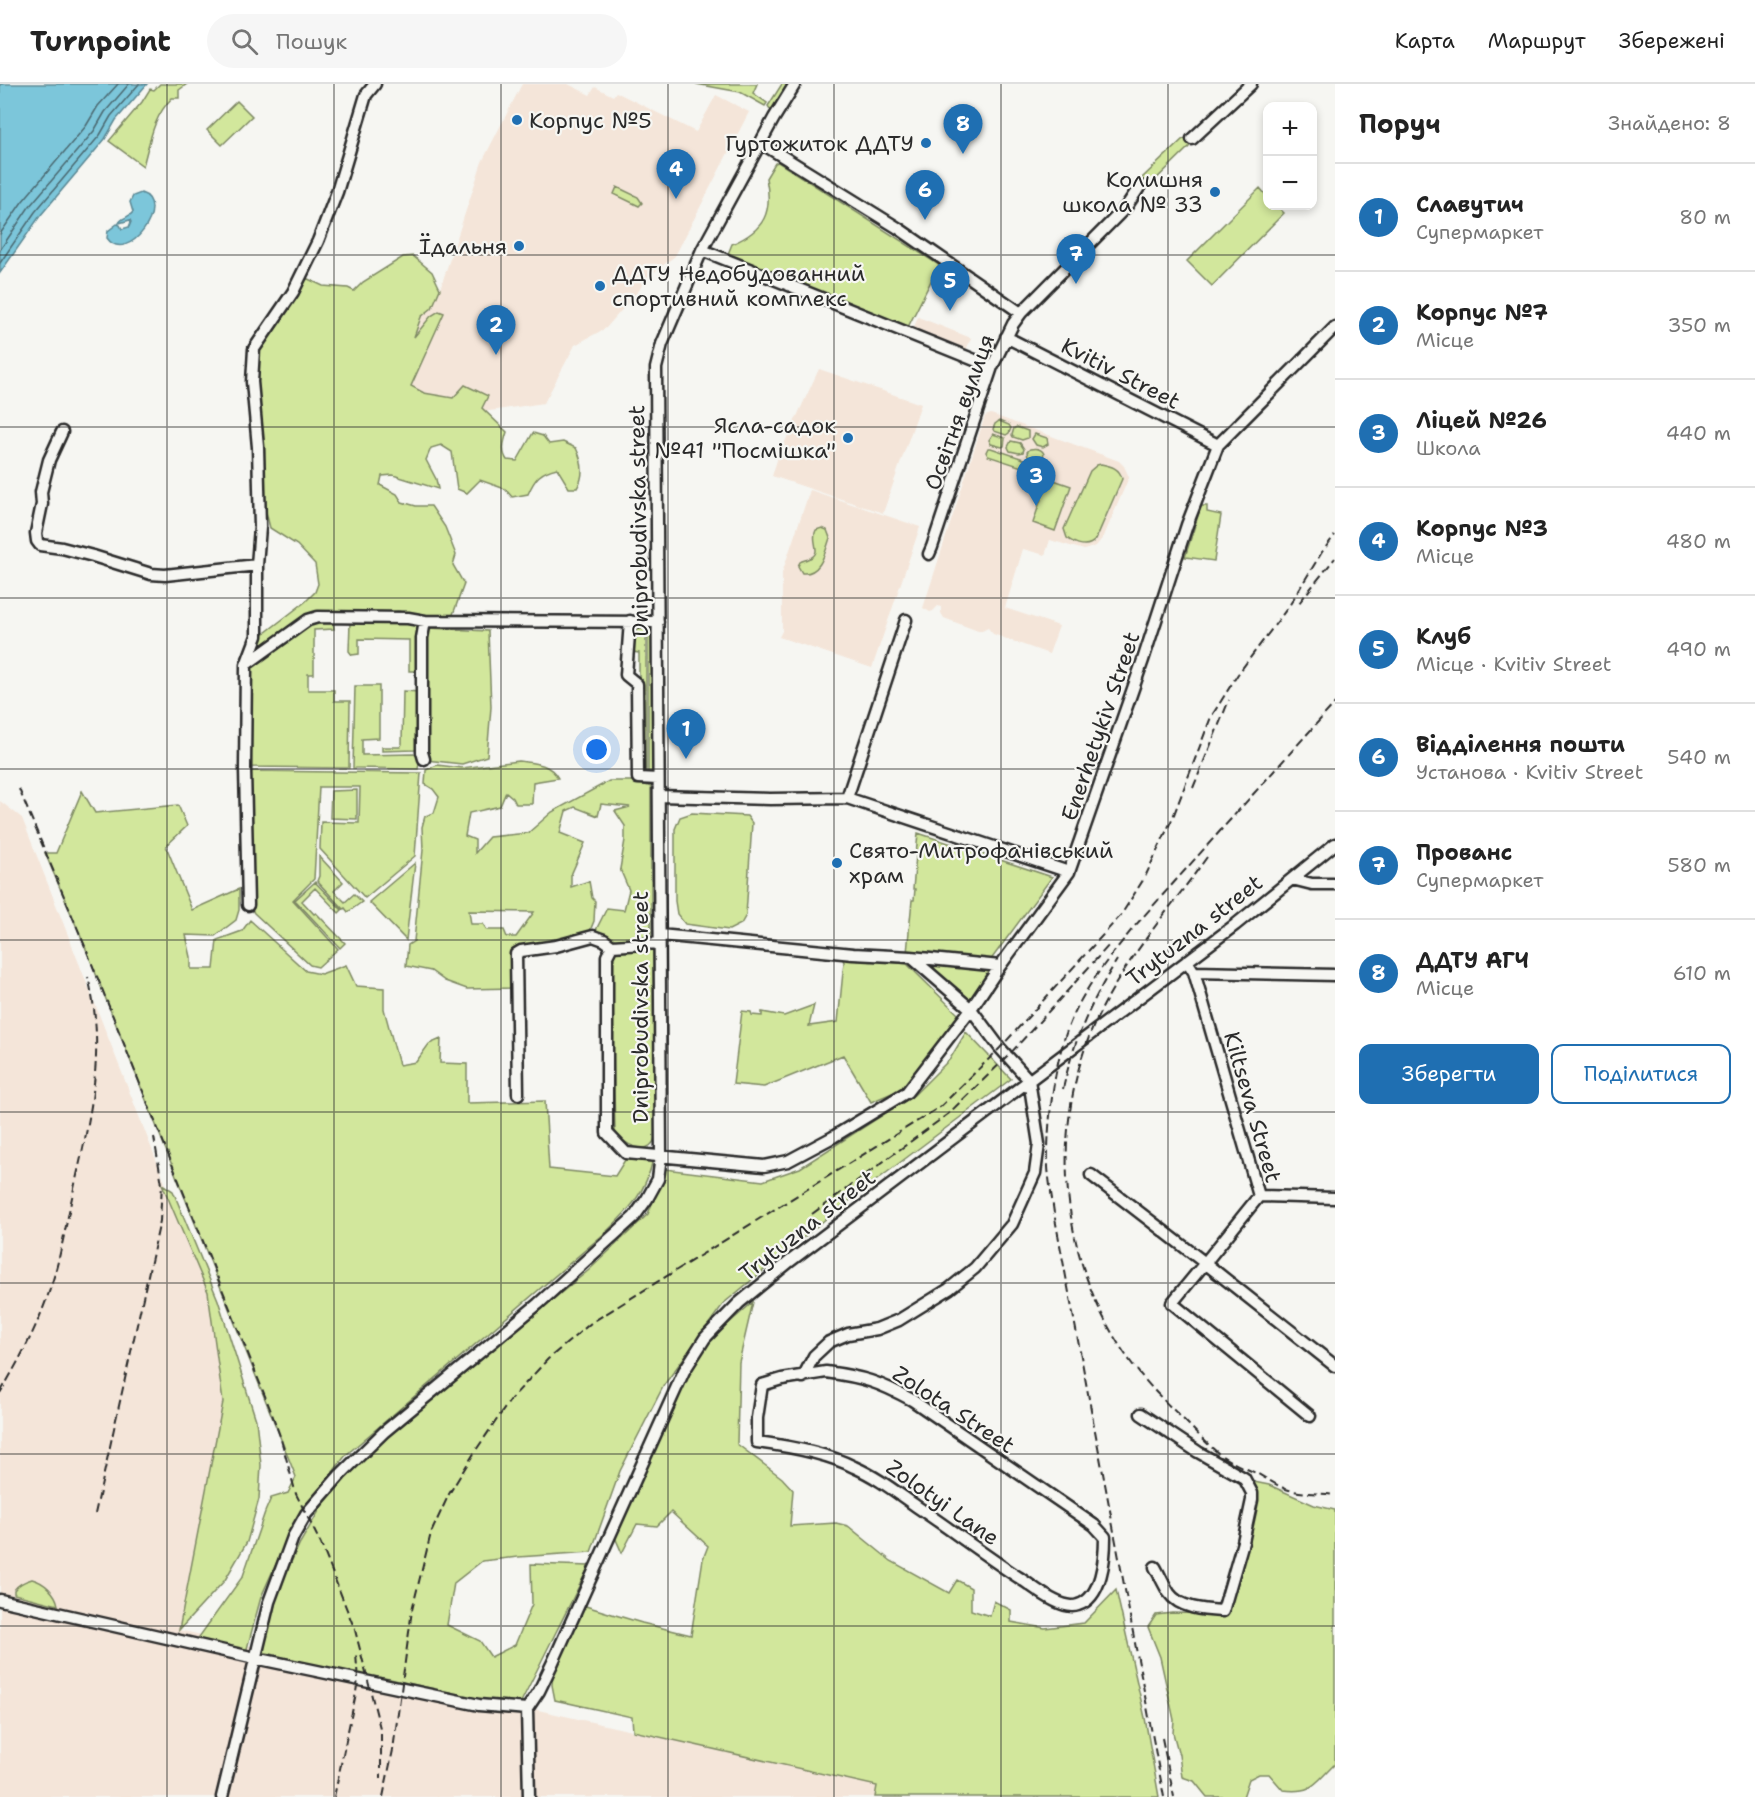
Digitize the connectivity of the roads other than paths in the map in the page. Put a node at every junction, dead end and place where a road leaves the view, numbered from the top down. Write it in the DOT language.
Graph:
graph roads {
  1 [pos="375,84"];
  2 [pos="795,84"];
  3 [pos="1251,84"];
  4 [pos="1192,139"];
  5 [pos="761,142"];
  6 [pos="1140,186"];
  7 [pos="702,250"];
  8 [pos="1021,313"];
  9 [pos="1335,327"];
  10 [pos="1006,337"];
  11 [pos="992,367"];
  12 [pos="62,432"];
  13 [pos="1218,445"];
  14 [pos="929,554"];
  15 [pos="257,565"];
  16 [pos="906,620"];
  17 [pos="425,621"];
  18 [pos="630,621"];
  19 [pos="658,622"];
  20 [pos="246,665"];
  21 [pos="424,759"];
  22 [pos="658,778"];
  23 [pos="659,796"];
  24 [pos="847,798"];
  25 [pos="1335,844"];
  26 [pos="1069,872"];
  27 [pos="1292,879"];
  28 [pos="1335,884"];
  29 [pos="248,905"];
  30 [pos="659,939"];
  31 [pos="612,946"];
  32 [pos="911,957"];
  33 [pos="1187,961"];
  34 [pos="1000,966"];
  35 [pos="1194,972"];
  36 [pos="1335,975"];
  37 [pos="971,1009"];
  38 [pos="1029,1080"];
  39 [pos="518,1094"];
  40 [pos="661,1156"];
  41 [pos="1091,1175"];
  42 [pos="1259,1196"];
  43 [pos="1335,1198"];
  44 [pos="1205,1263"];
  45 [pos="829,1342"];
  46 [pos="1335,1366"];
  47 [pos="826,1372"];
  48 [pos="803,1377"];
  49 [pos="762,1386"];
  50 [pos="1141,1414"];
  51 [pos="1310,1416"];
  52 [pos="1105,1537"];
  53 [pos="1155,1568"];
  54 [pos="0,1600"];
  55 [pos="255,1658"];
  56 [pos="527,1709"];
  57 [pos="222,1797"];
  58 [pos="529,1797"];
  1 -- 15 [label="street"];
  2 -- 5 [label="street, Dniprobudivska street"];
  3 -- 4 [label="street"];
  5 -- 7 [label="street, Dniprobudivska street"];
  5 -- 8 [label="street"];
  6 -- 8 [label="street, Освітня вулиця"];
  7 -- 11 [label="street"];
  7 -- 19 [label="street, Dniprobudivska street"];
  8 -- 10 [label="street, Освітня вулиця"];
  9 -- 13 [label="street, Enerhetykiv Street"];
  10 -- 11 [label="street, Освітня вулиця"];
  10 -- 13 [label="street, Kvitiv Street"];
  11 -- 14 [label="street, Освітня вулиця"];
  12 -- 15 [label="street"];
  13 -- 26 [label="street, Enerhetykiv Street"];
  15 -- 20 [label="street"];
  16 -- 24 [label="street"];
  17 -- 18 [label="street"];
  17 -- 20 [label="street"];
  17 -- 21 [label="street"];
  18 -- 19 [label="street"];
  18 -- 22 [label="street"];
  19 -- 22 [label="street, Dniprobudivska street"];
  20 -- 29 [label="street"];
  22 -- 23 [label="street, Dniprobudivska street"];
  23 -- 24 [label="street"];
  23 -- 30 [label="street, Dniprobudivska street"];
  24 -- 26 [label="street"];
  25 -- 27 [label="street, Trytuzna street"];
  26 -- 34 [label="street, Enerhetykiv Street"];
  27 -- 28 [label="street"];
  27 -- 33 [label="street, Trytuzna street"];
  30 -- 31 [label="street"];
  30 -- 32 [label="street"];
  30 -- 40 [label="street, Dniprobudivska street"];
  31 -- 39 [label="street"];
  31 -- 40 [label="street, Enerhetykiv Street"];
  32 -- 34 [label="street"];
  32 -- 37 [label="street"];
  33 -- 35 [label="street, Kiltseva Street"];
  33 -- 38 [label="street, Trytuzna street"];
  34 -- 37 [label="street, Enerhetykiv Street"];
  35 -- 36 [label="street"];
  35 -- 42 [label="street, Kiltseva Street"];
  37 -- 38 [label="street"];
  37 -- 40 [label="street, Enerhetykiv Street"];
  38 -- 45 [label="street"];
  38 -- 56 [label="street, Trytuzna street"];
  40 -- 55 [label="street, Dniprobudivska street"];
  41 -- 44 [label="street"];
  42 -- 43 [label="street"];
  42 -- 44 [label="street, Kiltseva Street"];
  44 -- 46 [label="street"];
  44 -- 51 [label="street, Kiltseva Street"];
  45 -- 47 [label="street"];
  45 -- 48 [label="street"];
  47 -- 48 [label="street, Zolota Street"];
  47 -- 52 [label="street, Zolota Street"];
  48 -- 49 [label="street, Zolota Street"];
  49 -- 52 [label="street, Zolotyi Lane"];
  50 -- 53 [label="street"];
  54 -- 55 [label="street"];
  55 -- 56 [label="street"];
  55 -- 57 [label="street, Dniprobudivska street"];
  56 -- 58 [label="street"];
}
